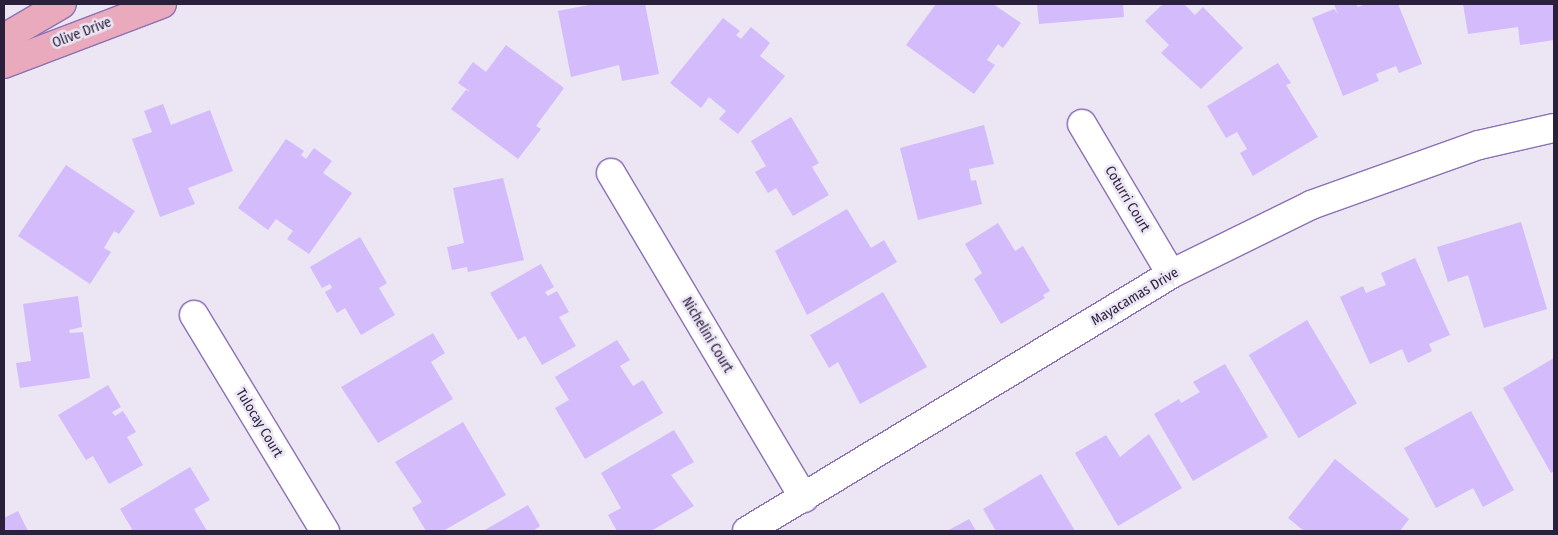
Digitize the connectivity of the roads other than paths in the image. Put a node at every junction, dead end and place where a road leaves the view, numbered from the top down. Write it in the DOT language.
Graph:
graph roads {
  1 [pos="62,4"];
  2 [pos="162,4"];
  3 [pos="4,38"];
  4 [pos="4,64"];
  5 [pos="1082,124"];
  6 [pos="1554,128"];
  7 [pos="610,173"];
  8 [pos="1171,274"];
  9 [pos="194,315"];
  10 [pos="804,498"];
  11 [pos="325,531"];
  12 [pos="747,531"];
  1 -- 3 [label="main road"];
  2 -- 4 [label="main road, Olive Drive"];
  5 -- 8 [label="street, Coturri Court"];
  6 -- 8 [label="street, Mayacamas Drive"];
  7 -- 10 [label="street, Nichelini Court"];
  8 -- 10 [label="street, Mayacamas Drive"];
  9 -- 11 [label="street, Tulocay Court"];
  10 -- 12 [label="street, Mayacamas Drive"];
}
